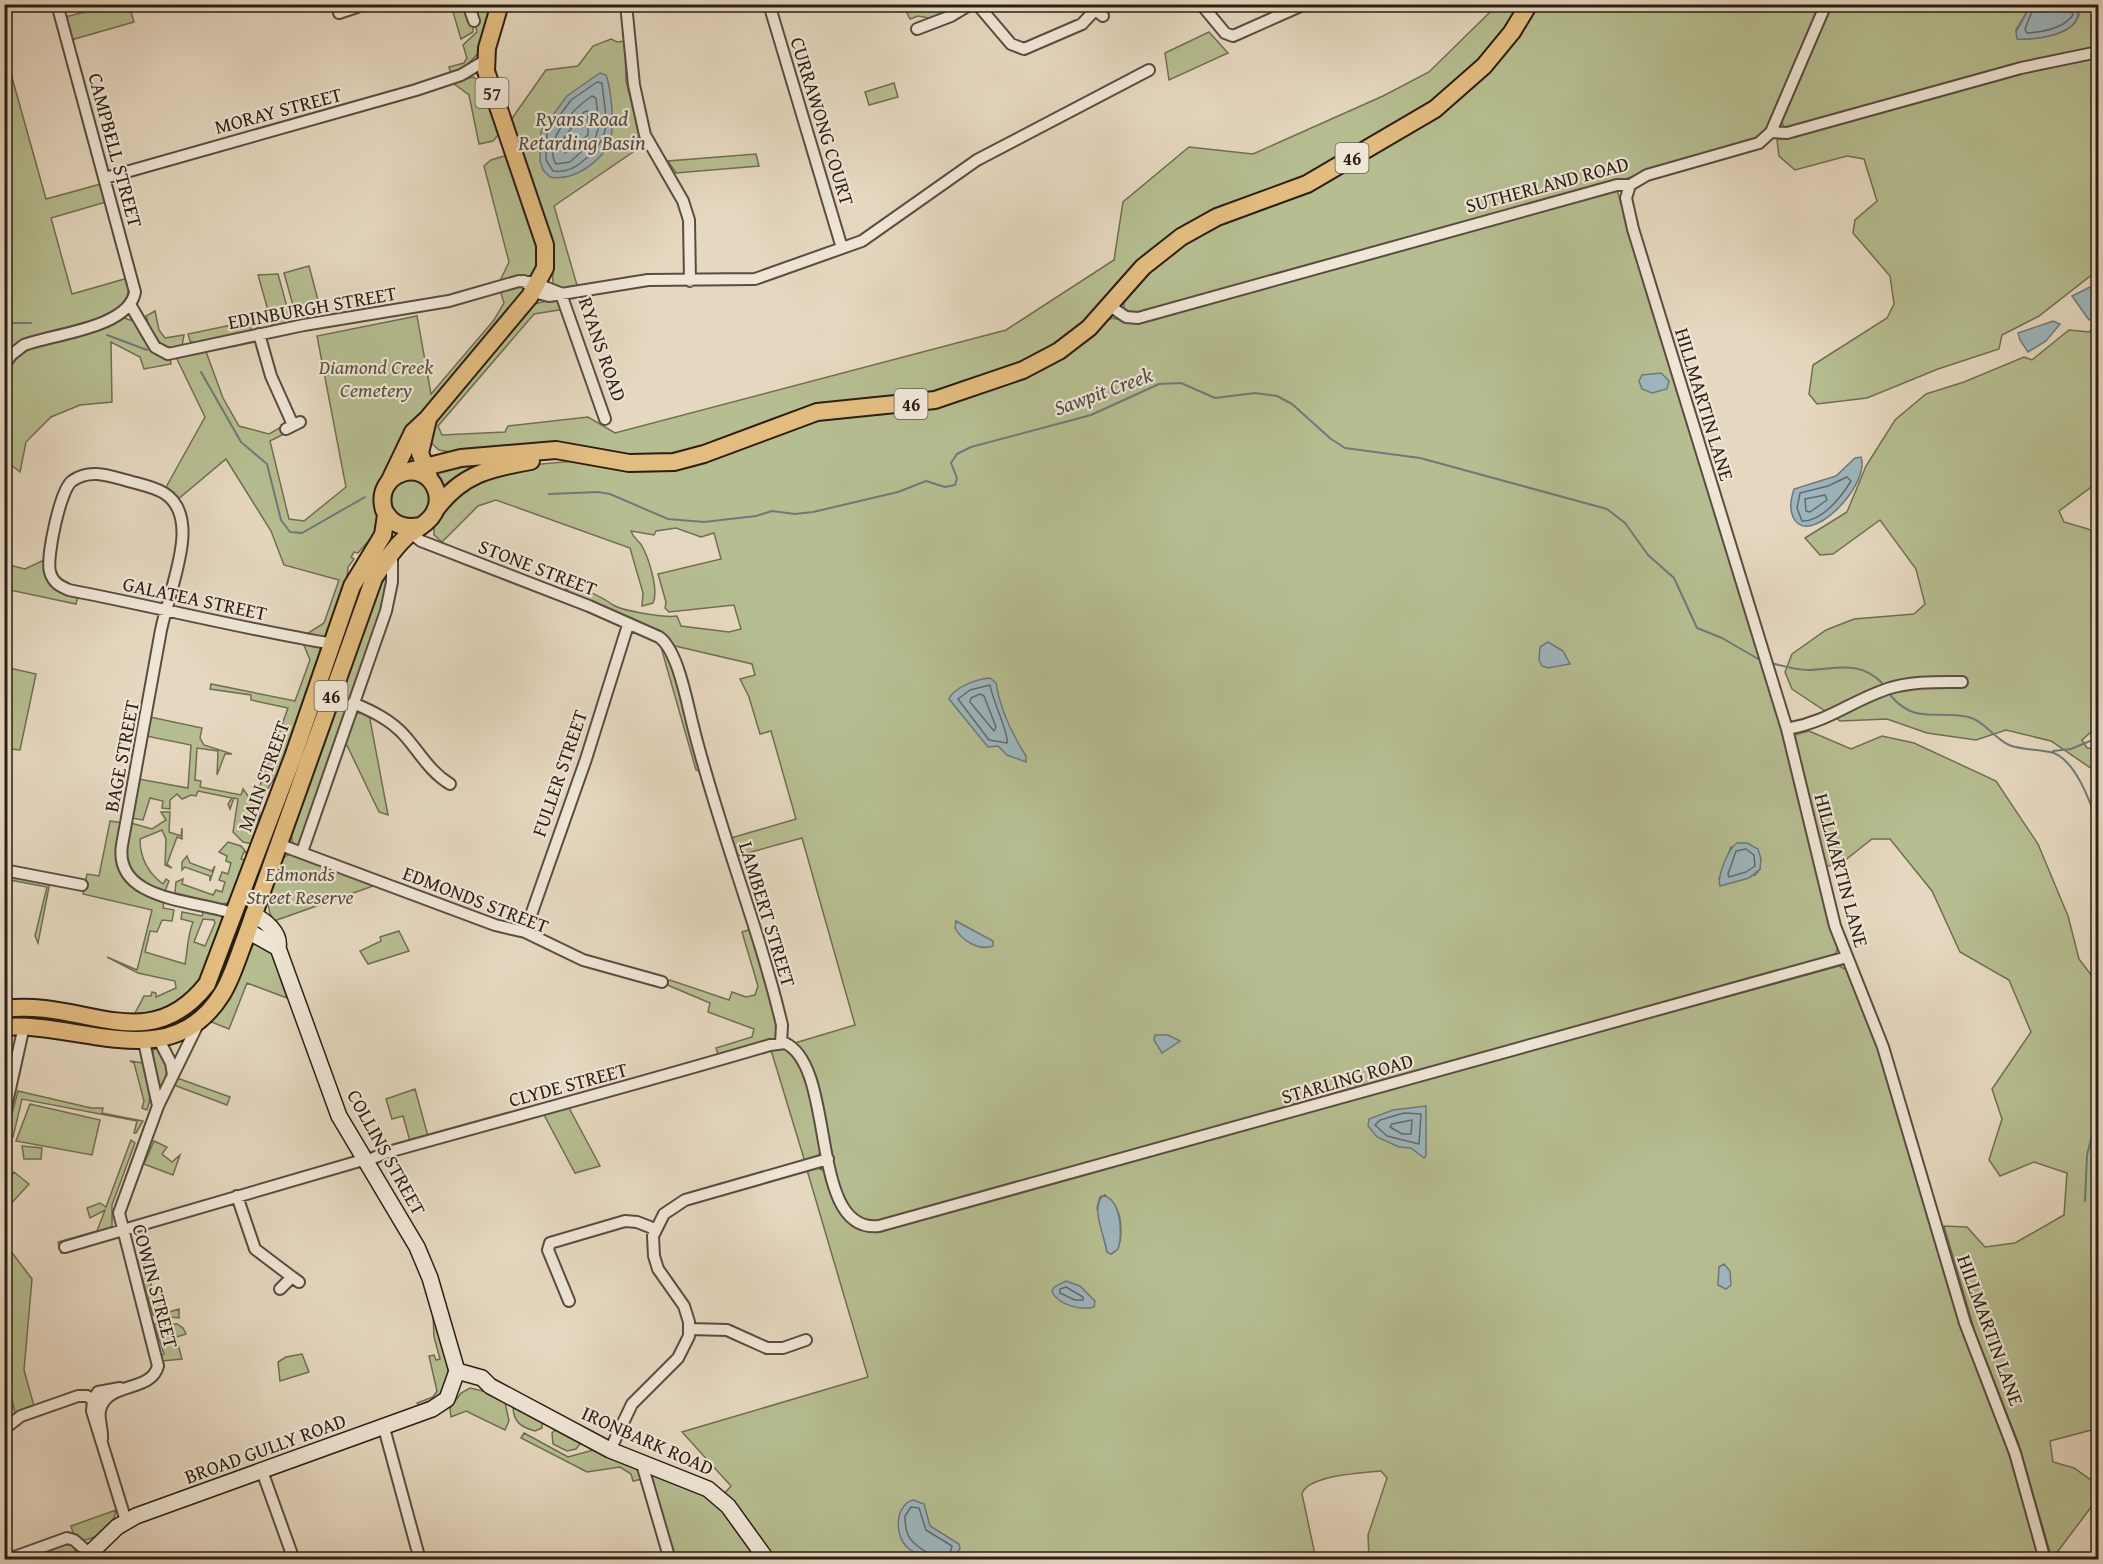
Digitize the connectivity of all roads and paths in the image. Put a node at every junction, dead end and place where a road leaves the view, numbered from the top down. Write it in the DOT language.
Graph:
graph roads {
  1 [pos="57,4"];
  2 [pos="468,4"];
  3 [pos="500,4"];
  4 [pos="626,4"];
  5 [pos="769,4"];
  6 [pos="971,4"];
  7 [pos="977,4"];
  8 [pos="1201,4"];
  9 [pos="1305,4"];
  10 [pos="1529,4"];
  11 [pos="1826,4"];
  12 [pos="1095,10"];
  13 [pos="474,21"];
  14 [pos="917,29"];
  15 [pos="2098,52"];
  16 [pos="486,65"];
  17 [pos="1149,70"];
  18 [pos="1771,132"];
  19 [pos="105,178"];
  20 [pos="1630,185"];
  21 [pos="842,248"];
  22 [pos="690,280"];
  23 [pos="532,285"];
  24 [pos="561,294"];
  25 [pos="130,306"];
  26 [pos="1110,306"];
  27 [pos="259,334"];
  28 [pos="4,366"];
  29 [pos="428,418"];
  30 [pos="604,419"];
  31 [pos="293,425"];
  32 [pos="422,437"];
  33 [pos="579,455"];
  34 [pos="461,458"];
  35 [pos="427,474"];
  36 [pos="389,481"];
  37 [pos="386,515"];
  38 [pos="419,523"];
  39 [pos="435,545"];
  40 [pos="392,552"];
  41 [pos="166,609"];
  42 [pos="628,625"];
  43 [pos="333,644"];
  44 [pos="1962,682"];
  45 [pos="353,703"];
  46 [pos="1787,729"];
  47 [pos="450,784"];
  48 [pos="278,844"];
  49 [pos="302,852"];
  50 [pos="4,870"];
  51 [pos="82,883"];
  52 [pos="235,914"];
  53 [pos="250,922"];
  54 [pos="525,932"];
  55 [pos="1846,957"];
  56 [pos="662,982"];
  57 [pos="4,1009"];
  58 [pos="201,1019"];
  59 [pos="148,1024"];
  60 [pos="24,1026"];
  61 [pos="4,1027"];
  62 [pos="151,1041"];
  63 [pos="781,1043"];
  64 [pos="173,1076"];
  65 [pos="158,1106"];
  66 [pos="4,1116"];
  67 [pos="828,1159"];
  68 [pos="364,1161"];
  69 [pos="237,1196"];
  70 [pos="655,1229"];
  71 [pos="122,1230"];
  72 [pos="65,1247"];
  73 [pos="280,1289"];
  74 [pos="569,1301"];
  75 [pos="689,1329"];
  76 [pos="806,1340"];
  77 [pos="456,1376"];
  78 [pos="96,1403"];
  79 [pos="384,1428"];
  80 [pos="4,1429"];
  81 [pos="610,1449"];
  82 [pos="642,1464"];
  83 [pos="262,1472"];
  84 [pos="126,1521"];
  85 [pos="86,1556"];
  86 [pos="6,1560"];
  87 [pos="294,1560"];
  88 [pos="420,1560"];
  89 [pos="670,1560"];
  90 [pos="766,1560"];
  91 [pos="2045,1560"];
  1 -- 19 [label="street, CAMPBELL STREET"];
  2 -- 13 [label="street"];
  3 -- 16 [label="main road, 57"];
  4 -- 22 [label="street"];
  5 -- 21 [label="street, CURRAWONG COURT"];
  6 -- 14 [label="street"];
  7 -- 12 [label="street"];
  8 -- 9 [label="street"];
  10 -- 26 [label="main road, 46"];
  11 -- 18 [label="street"];
  15 -- 18 [label="street, SUTHERLAND ROAD"];
  16 -- 19 [label="street, MORAY STREET"];
  16 -- 23 [label="main road, 57"];
  17 -- 21 [label="street, EDINBURGH STREET"];
  18 -- 20 [label="street, SUTHERLAND ROAD"];
  19 -- 25 [label="street, CAMPBELL STREET"];
  20 -- 26 [label="street, SUTHERLAND ROAD"];
  20 -- 46 [label="street, HILLMARTIN LANE"];
  21 -- 22 [label="street, EDINBURGH STREET"];
  22 -- 24 [label="street, EDINBURGH STREET"];
  23 -- 24 [label="street, EDINBURGH STREET"];
  23 -- 27 [label="street, EDINBURGH STREET"];
  23 -- 29 [label="main road, 57"];
  24 -- 30 [label="street, RYANS ROAD"];
  25 -- 27 [label="street, EDINBURGH STREET"];
  25 -- 28 [label="street"];
  26 -- 33 [label="main road, 46"];
  27 -- 31 [label="street"];
  29 -- 32 [label="main road, 57"];
  29 -- 36 [label="main road, 57"];
  32 -- 34 [label="main road"];
  32 -- 35 [label="main road, 57"];
  33 -- 34 [label="main road, 46"];
  33 -- 38 [label="main road, 46"];
  34 -- 35 [label="main road, 46"];
  35 -- 36 [label="main road, 46"];
  35 -- 38 [label="main road"];
  36 -- 37 [label="main road, 46"];
  37 -- 38 [label="main road"];
  37 -- 43 [label="main road, MAIN STREET / 46"];
  38 -- 39 [label="street"];
  38 -- 39 [label="street, STONE STREET"];
  38 -- 40 [label="main road, MAIN STREET / 46"];
  39 -- 42 [label="street, STONE STREET"];
  40 -- 45 [label="street"];
  40 -- 48 [label="main road, MAIN STREET / 46"];
  41 -- 41 [label="street, GALATEA STREET"];
  41 -- 43 [label="street, GALATEA STREET"];
  41 -- 52 [label="street, BAGE STREET"];
  42 -- 54 [label="street, FULLER STREET"];
  42 -- 63 [label="street, LAMBERT STREET"];
  43 -- 52 [label="main road, MAIN STREET / 46"];
  44 -- 46 [label="street"];
  45 -- 47 [label="street"];
  45 -- 49 [label="street"];
  46 -- 55 [label="street, HILLMARTIN LANE"];
  48 -- 49 [label="street, EDMONDS STREET"];
  48 -- 53 [label="main road, MAIN STREET / 46"];
  49 -- 54 [label="street, EDMONDS STREET"];
  50 -- 51 [label="street"];
  52 -- 53 [label="main road"];
  52 -- 59 [label="main road, MAIN STREET / 46"];
  53 -- 58 [label="main road, MAIN STREET / 46"];
  53 -- 68 [label="street, COLLINS STREET"];
  54 -- 56 [label="street, EDMONDS STREET"];
  55 -- 67 [label="street, STARLING ROAD"];
  55 -- 91 [label="street, HILLMARTIN LANE"];
  57 -- 59 [label="main road, 46"];
  58 -- 62 [label="main road, MAIN STREET / 46"];
  58 -- 64 [label="street, COWIN STREET"];
  59 -- 62 [label="main road"];
  60 -- 61 [label="main road"];
  60 -- 62 [label="main road"];
  60 -- 66 [label="street"];
  62 -- 64 [label="street"];
  62 -- 65 [label="street"];
  63 -- 67 [label="street"];
  63 -- 68 [label="street, CLYDE STREET"];
  64 -- 65 [label="street, COWIN STREET"];
  65 -- 71 [label="street, COWIN STREET"];
  67 -- 70 [label="street"];
  68 -- 69 [label="street, CLYDE STREET"];
  68 -- 77 [label="street, COLLINS STREET"];
  69 -- 71 [label="street, CLYDE STREET"];
  69 -- 73 [label="street"];
  70 -- 74 [label="street"];
  70 -- 75 [label="street"];
  71 -- 72 [label="street, CLYDE STREET"];
  71 -- 78 [label="street, COWIN STREET"];
  75 -- 76 [label="street"];
  75 -- 81 [label="street"];
  77 -- 79 [label="street, BROAD GULLY ROAD"];
  77 -- 81 [label="street, IRONBARK ROAD"];
  78 -- 80 [label="street"];
  78 -- 84 [label="street"];
  79 -- 83 [label="street, BROAD GULLY ROAD"];
  79 -- 88 [label="street"];
  81 -- 82 [label="street, IRONBARK ROAD"];
  82 -- 89 [label="street"];
  82 -- 90 [label="street, IRONBARK ROAD"];
  83 -- 84 [label="street, BROAD GULLY ROAD"];
  83 -- 87 [label="street"];
  84 -- 85 [label="street, BROAD GULLY ROAD"];
  85 -- 86 [label="street"];
}
